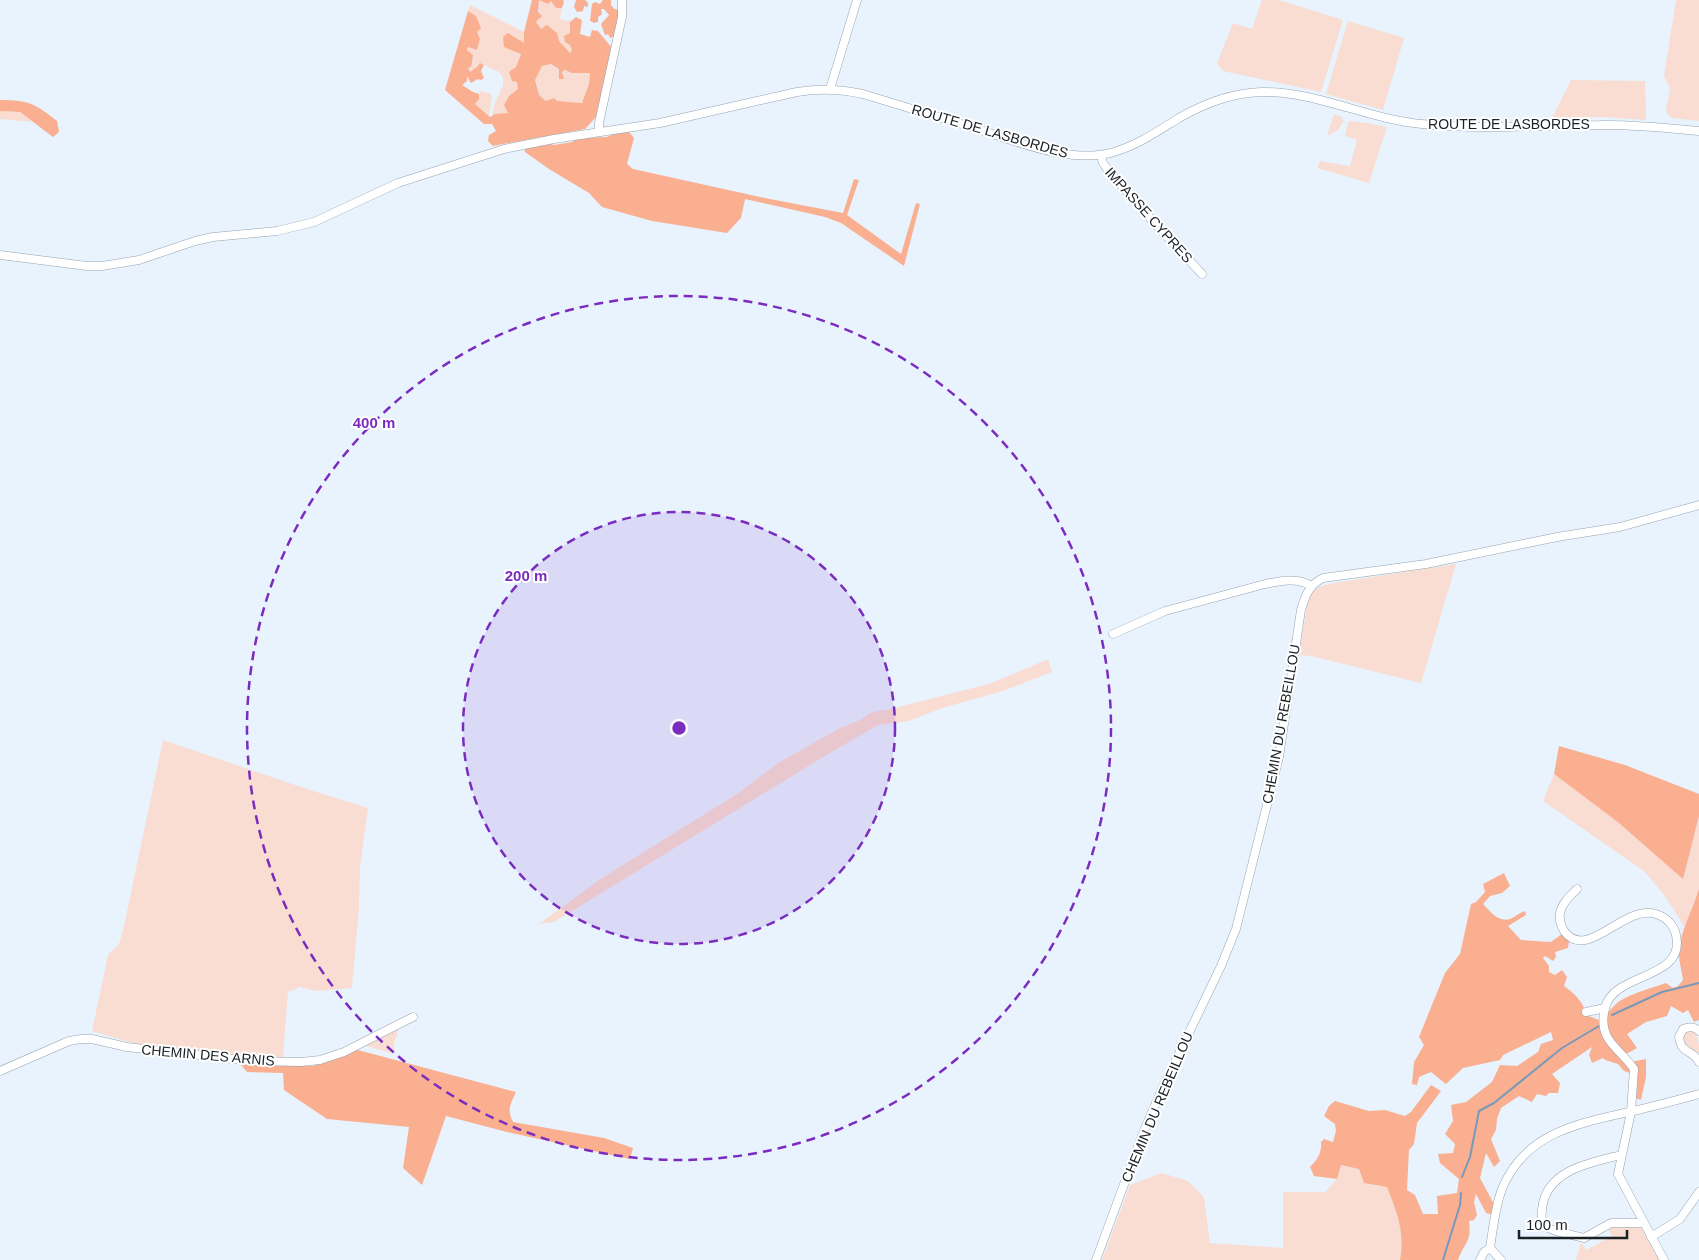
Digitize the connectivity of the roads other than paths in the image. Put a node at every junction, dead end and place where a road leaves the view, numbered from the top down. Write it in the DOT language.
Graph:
graph roads {
  1 [pos="622,0"];
  2 [pos="857,0"];
  3 [pos="830,89"];
  4 [pos="1699,130"];
  5 [pos="600,132"];
  6 [pos="1101,154"];
  7 [pos="0,255"];
  8 [pos="1202,274"];
  9 [pos="1699,505"];
  10 [pos="1311,586"];
  11 [pos="1113,634"];
  12 [pos="1577,889"];
  13 [pos="1605,1008"];
  14 [pos="1586,1012"];
  15 [pos="412,1017"];
  16 [pos="1699,1031"];
  17 [pos="1699,1062"];
  18 [pos="0,1071"];
  19 [pos="1699,1094"];
  20 [pos="1631,1112"];
  21 [pos="1621,1155"];
  22 [pos="1699,1192"];
  23 [pos="1643,1224"];
  24 [pos="1651,1236"];
  25 [pos="1490,1248"];
  26 [pos="1096,1260"];
  27 [pos="1480,1260"];
  28 [pos="1501,1260"];
  29 [pos="1664,1260"];
  1 -- 5 [label="street"];
  2 -- 3 [label="street"];
  3 -- 5 [label="street, ROUTE DE LASBORDES"];
  3 -- 6 [label="street, ROUTE DE LASBORDES"];
  4 -- 6 [label="street, ROUTE DE LASBORDES"];
  5 -- 7 [label="street, ROUTE DE LASBORDES"];
  6 -- 8 [label="street, IMPASSE CYPRES"];
  9 -- 10 [label="street"];
  10 -- 11 [label="street"];
  10 -- 26 [label="street, CHEMIN DU REBEILLOU"];
  12 -- 13 [label="street"];
  13 -- 14 [label="street"];
  13 -- 20 [label="street"];
  15 -- 18 [label="street, CHEMIN DES ARNIS"];
  16 -- 17 [label="street"];
  19 -- 20 [label="street"];
  20 -- 21 [label="street"];
  20 -- 25 [label="street"];
  21 -- 23 [label="street"];
  21 -- 23 [label="street"];
  22 -- 24 [label="street"];
  23 -- 24 [label="street"];
  24 -- 29 [label="street"];
  25 -- 27 [label="street"];
  25 -- 28 [label="street"];
}
